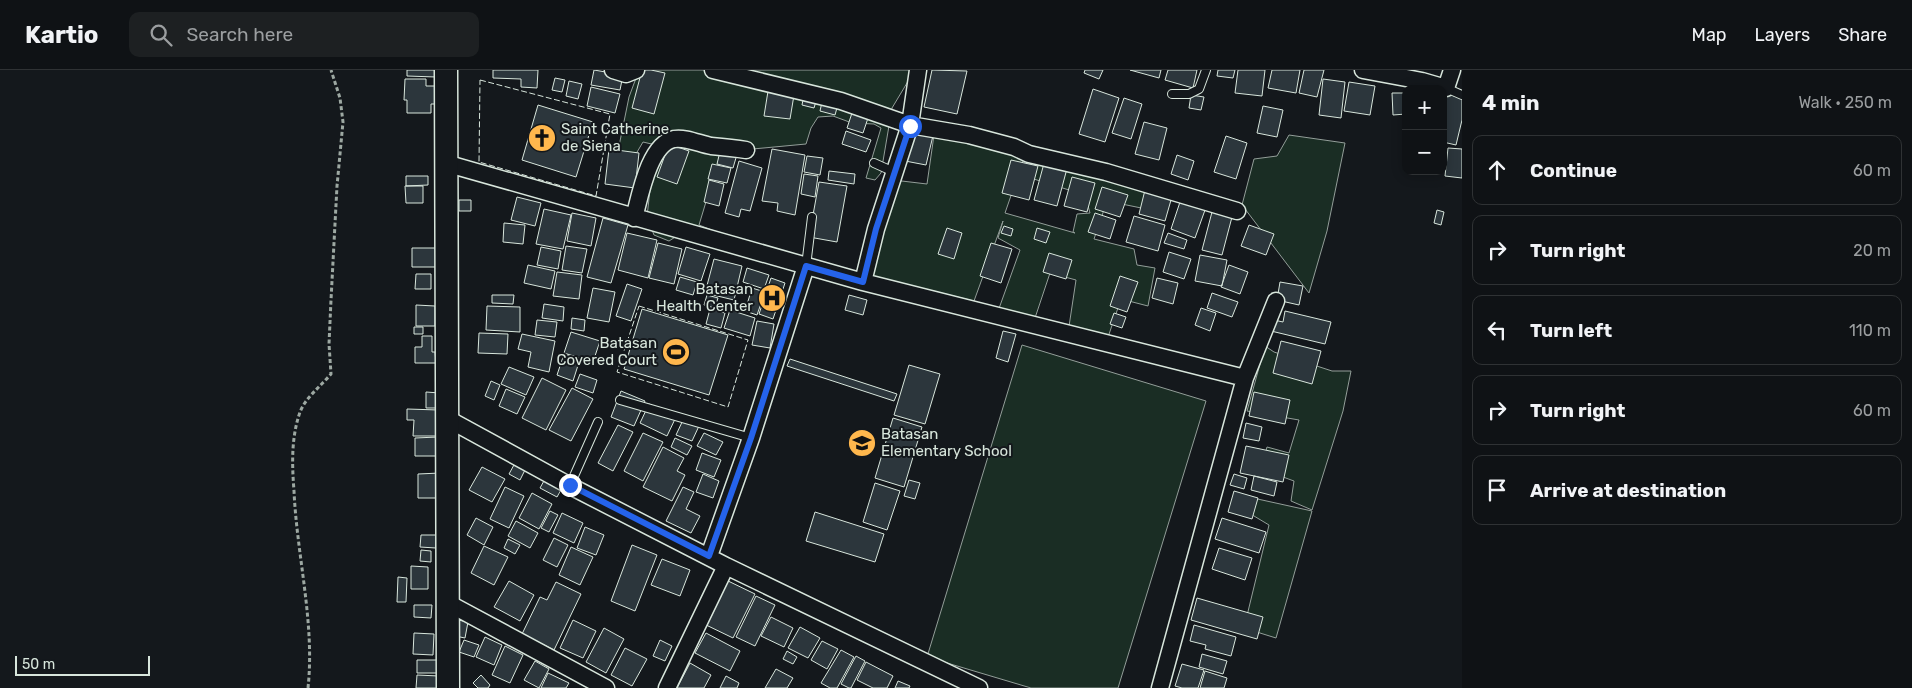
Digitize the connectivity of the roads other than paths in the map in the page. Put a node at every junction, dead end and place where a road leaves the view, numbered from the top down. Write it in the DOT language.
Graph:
graph roads {
  1 [pos="446,70"];
  2 [pos="613,70"];
  3 [pos="636,70"];
  4 [pos="713,70"];
  5 [pos="918,70"];
  6 [pos="1206,70"];
  7 [pos="1363,70"];
  8 [pos="1452,70"];
  9 [pos="1436,85"];
  10 [pos="1447,85"];
  11 [pos="1447,88"];
  12 [pos="1172,94"];
  13 [pos="1462,95"];
  14 [pos="910,126"];
  15 [pos="746,150"];
  16 [pos="874,162"];
  17 [pos="445,163"];
  18 [pos="894,172"];
  19 [pos="1237,211"];
  20 [pos="812,217"];
  21 [pos="634,218"];
  22 [pos="806,266"];
  23 [pos="863,282"];
  24 [pos="1276,301"];
  25 [pos="1245,378"];
  26 [pos="620,400"];
  27 [pos="448,419"];
  28 [pos="598,422"];
  29 [pos="751,438"];
  30 [pos="570,485"];
  31 [pos="709,556"];
  32 [pos="726,566"];
  33 [pos="448,603"];
  34 [pos="448,688"];
  35 [pos="606,688"];
  36 [pos="667,688"];
  37 [pos="979,688"];
  38 [pos="1160,688"];
  1 -- 17 [label="street"];
  2 -- 3 [label="street"];
  4 -- 14 [label="street"];
  5 -- 14 [label="street"];
  6 -- 12 [label="lane"];
  7 -- 9 [label="street"];
  8 -- 10 [label="street"];
  11 -- 13 [label="lane"];
  14 -- 18 [label="street"];
  14 -- 19 [label="street"];
  15 -- 21 [label="street"];
  16 -- 18 [label="lane"];
  17 -- 21 [label="street"];
  17 -- 27 [label="street"];
  18 -- 23 [label="street"];
  20 -- 22 [label="lane"];
  21 -- 22 [label="street"];
  22 -- 23 [label="street"];
  22 -- 29 [label="street"];
  23 -- 25 [label="street"];
  24 -- 25 [label="street"];
  25 -- 38 [label="street"];
  26 -- 29 [label="lane"];
  27 -- 30 [label="street"];
  27 -- 33 [label="street"];
  28 -- 30 [label="lane"];
  29 -- 31 [label="street"];
  30 -- 31 [label="street"];
  31 -- 32 [label="street"];
  32 -- 36 [label="street"];
  32 -- 37 [label="street"];
  33 -- 34 [label="street"];
  33 -- 35 [label="street"];
}
